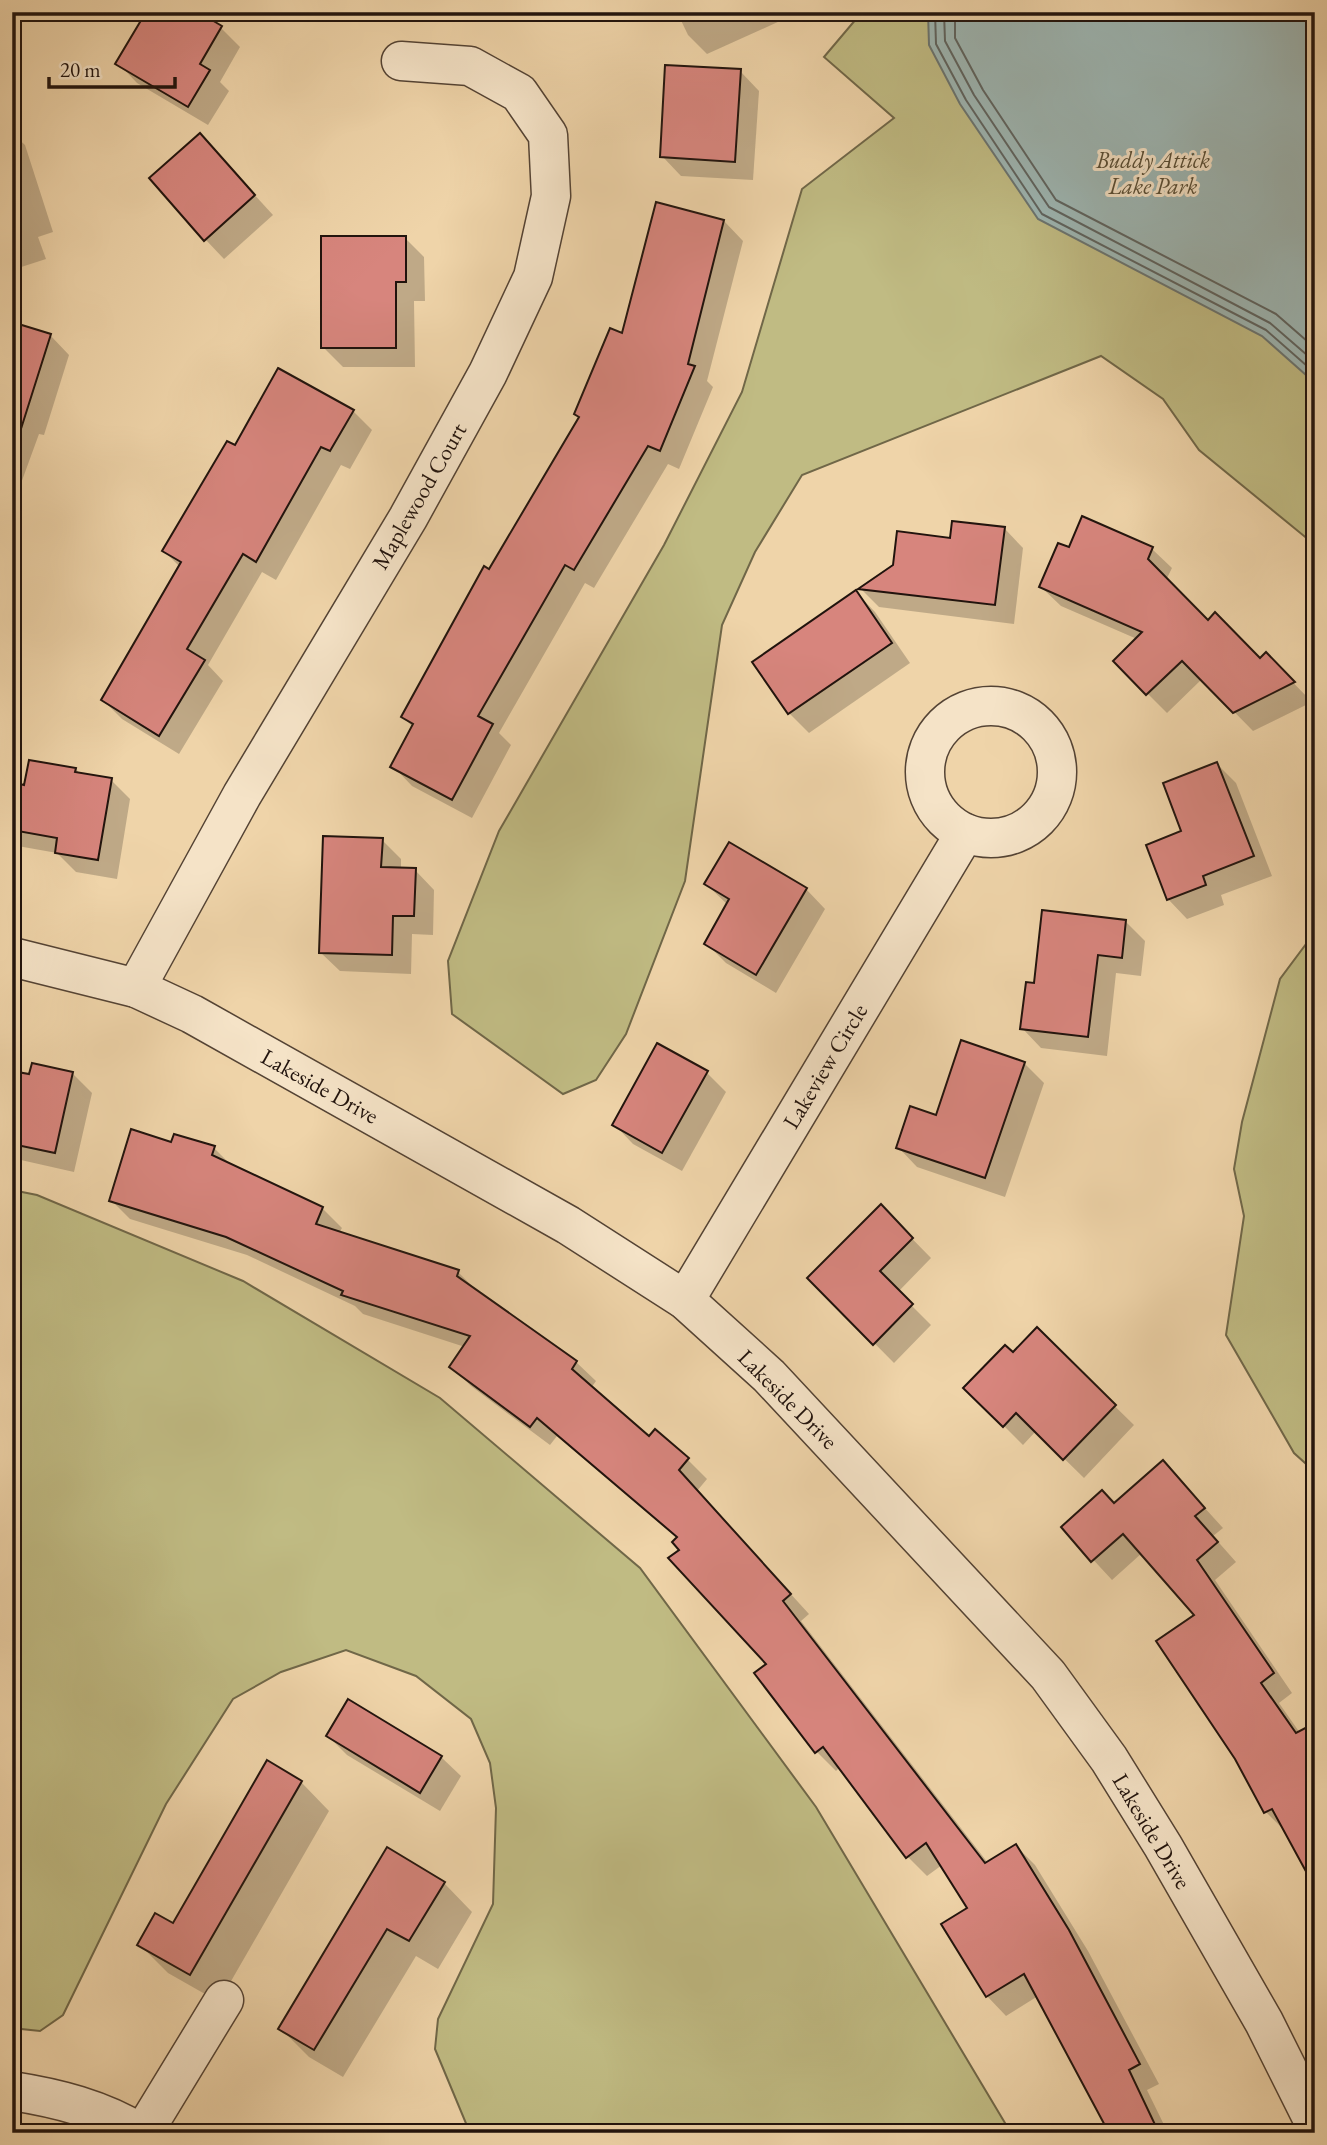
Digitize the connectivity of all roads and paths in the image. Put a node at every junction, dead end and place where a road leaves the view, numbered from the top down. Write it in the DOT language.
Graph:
graph roads {
  1 [pos="401,61"];
  2 [pos="965,833"];
  3 [pos="12,957"];
  4 [pos="136,988"];
  5 [pos="685,1300"];
  6 [pos="224,2000"];
  7 [pos="12,2091"];
  8 [pos="1315,2124"];
  9 [pos="141,2133"];
  1 -- 4 [label="street, Maplewood Court"];
  2 -- 5 [label="street, Lakeview Circle"];
  3 -- 4 [label="street, Lakeside Drive"];
  4 -- 5 [label="street, Lakeside Drive"];
  5 -- 8 [label="street, Lakeside Drive"];
  6 -- 9 [label="street"];
  7 -- 9 [label="street"];
}
